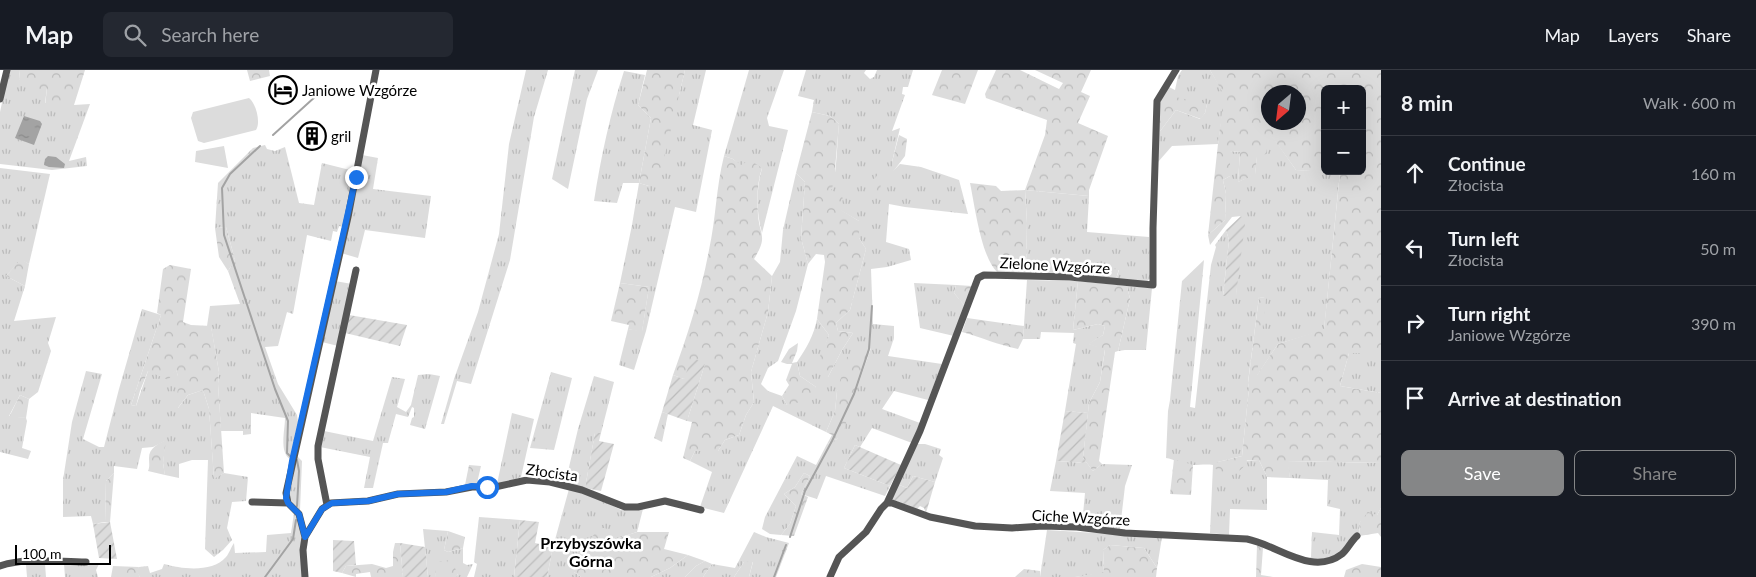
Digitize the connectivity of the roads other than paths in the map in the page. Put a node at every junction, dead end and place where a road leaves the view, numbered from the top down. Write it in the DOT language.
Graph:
graph roads {
  1 [pos="7,70"];
  2 [pos="376,70"];
  3 [pos="1176,70"];
  4 [pos="0,100"];
  5 [pos="356,270"];
  6 [pos="252,502"];
  7 [pos="288,503"];
  8 [pos="887,503"];
  9 [pos="327,505"];
  10 [pos="701,510"];
  11 [pos="1356,536"];
  12 [pos="305,537"];
  13 [pos="86,562"];
  14 [pos="0,566"];
  15 [pos="305,577"];
  16 [pos="830,577"];
  1 -- 4 [label="street"];
  2 -- 7 [label="street"];
  3 -- 8 [label="street, Zielone Wzgórze"];
  5 -- 9 [label="street"];
  6 -- 7 [label="street"];
  7 -- 12 [label="street"];
  8 -- 11 [label="street, Ciche Wzgórze"];
  8 -- 16 [label="street"];
  9 -- 10 [label="street, Złocista"];
  9 -- 12 [label="street"];
  12 -- 15 [label="street"];
  13 -- 14 [label="street"];
}
